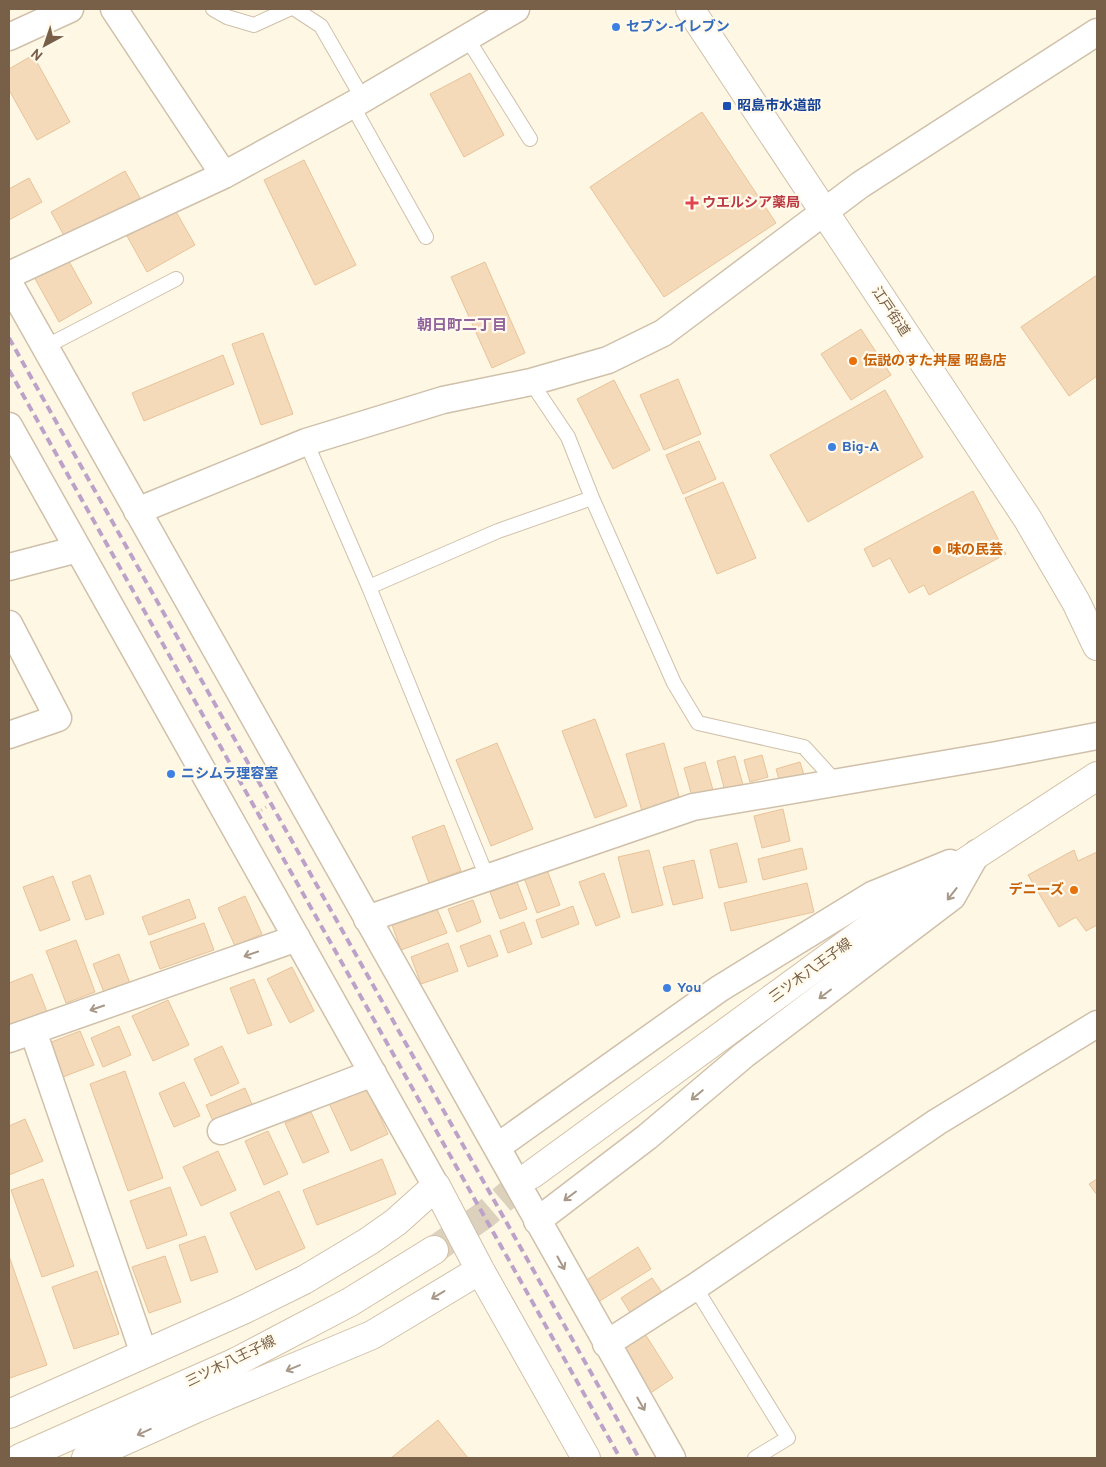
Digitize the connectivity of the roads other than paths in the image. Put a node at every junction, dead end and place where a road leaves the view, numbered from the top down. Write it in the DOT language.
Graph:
graph roads {
  1 [pos="70,9"];
  2 [pos="114,9"];
  3 [pos="213,9"];
  4 [pos="289,9"];
  5 [pos="295,9"];
  6 [pos="516,9"];
  7 [pos="690,9"];
  8 [pos="9,37"];
  9 [pos="467,38"];
  10 [pos="1094,40"];
  11 [pos="357,102"];
  12 [pos="530,139"];
  13 [pos="224,175"];
  14 [pos="825,213"];
  15 [pos="426,237"];
  16 [pos="9,275"];
  17 [pos="176,278"];
  18 [pos="9,283"];
  19 [pos="45,347"];
  20 [pos="531,382"];
  21 [pos="9,426"];
  22 [pos="306,442"];
  23 [pos="592,498"];
  24 [pos="136,511"];
  25 [pos="78,548"];
  26 [pos="9,567"];
  27 [pos="368,586"];
  28 [pos="9,624"];
  29 [pos="1097,646"];
  30 [pos="9,735"];
  31 [pos="1097,736"];
  32 [pos="1097,776"];
  33 [pos="836,782"];
  34 [pos="977,853"];
  35 [pos="487,877"];
  36 [pos="367,919"];
  37 [pos="296,938"];
  38 [pos="1097,1024"];
  39 [pos="33,1031"];
  40 [pos="9,1039"];
  41 [pos="373,1073"];
  42 [pos="222,1131"];
  43 [pos="497,1147"];
  44 [pos="531,1175"];
  45 [pos="436,1186"];
  46 [pos="537,1220"];
  47 [pos="434,1250"];
  48 [pos="480,1270"];
  49 [pos="695,1287"];
  50 [pos="606,1344"];
  51 [pos="144,1354"];
  52 [pos="9,1414"];
  53 [pos="20,1458"];
  54 [pos="86,1458"];
  55 [pos="586,1458"];
  56 [pos="672,1458"];
  57 [pos="755,1458"];
  1 -- 8 [label="street"];
  2 -- 13 [label="street"];
  3 -- 4 [label="lane"];
  5 -- 11 [label="lane"];
  6 -- 9 [label="street"];
  7 -- 14 [label="street, 江戸街道"];
  9 -- 11 [label="street"];
  9 -- 12 [label="lane"];
  10 -- 14 [label="street"];
  11 -- 13 [label="street"];
  11 -- 15 [label="lane"];
  13 -- 16 [label="street"];
  14 -- 20 [label="street"];
  14 -- 29 [label="street, 江戸街道"];
  17 -- 19 [label="lane"];
  18 -- 19 [label="street"];
  19 -- 24 [label="street"];
  20 -- 22 [label="street"];
  20 -- 23 [label="lane"];
  21 -- 25 [label="street"];
  22 -- 24 [label="street"];
  22 -- 27 [label="lane"];
  23 -- 27 [label="lane"];
  23 -- 33 [label="lane"];
  24 -- 36 [label="street"];
  25 -- 26 [label="street"];
  25 -- 37 [label="street"];
  27 -- 35 [label="lane"];
  28 -- 30 [label="street"];
  31 -- 33 [label="street"];
  32 -- 34 [label="street, 三ツ木八王子線"];
  33 -- 35 [label="street"];
  34 -- 43 [label="street"];
  34 -- 44 [label="street, 三ツ木八王子線"];
  34 -- 46 [label="street, one-way"];
  35 -- 36 [label="street"];
  36 -- 43 [label="street"];
  37 -- 39 [label="street, one-way"];
  37 -- 41 [label="street"];
  38 -- 49 [label="street"];
  39 -- 40 [label="street"];
  39 -- 51 [label="street"];
  41 -- 42 [label="street"];
  41 -- 45 [label="street"];
  43 -- 46 [label="street"];
  45 -- 48 [label="street"];
  45 -- 51 [label="street"];
  46 -- 50 [label="street, one-way"];
  47 -- 53 [label="street, 三ツ木八王子線"];
  48 -- 54 [label="street, one-way"];
  48 -- 55 [label="street"];
  49 -- 50 [label="street"];
  49 -- 57 [label="lane"];
  50 -- 56 [label="street, one-way"];
  51 -- 52 [label="street"];
}
